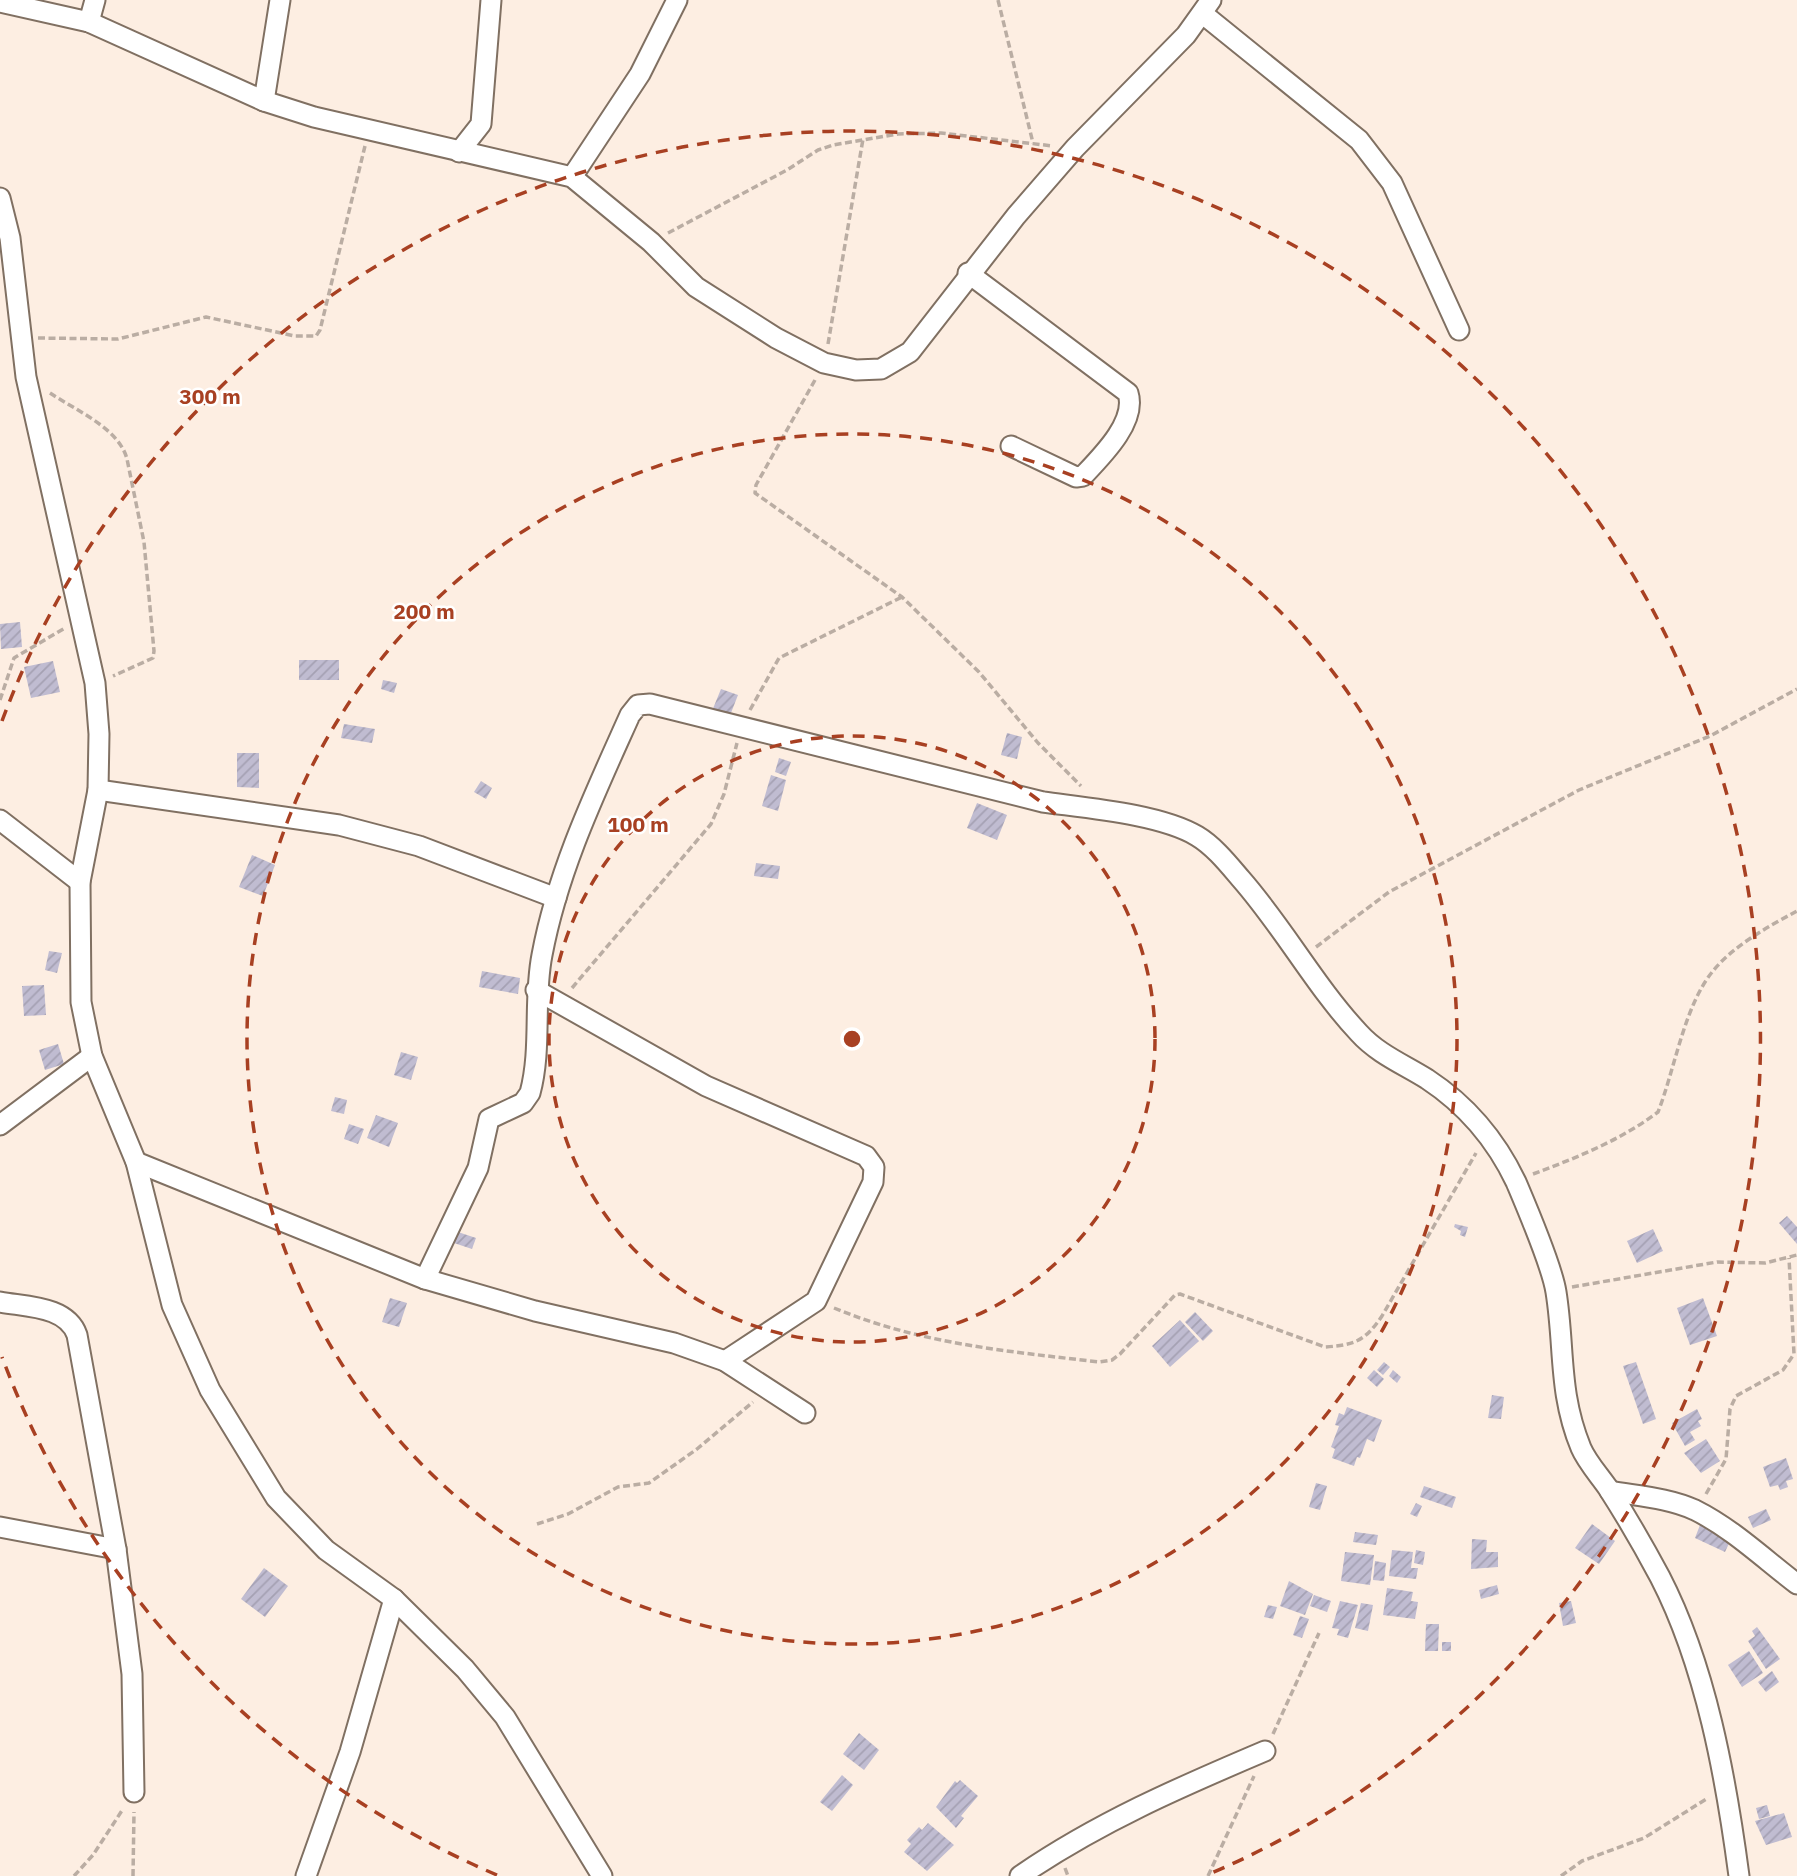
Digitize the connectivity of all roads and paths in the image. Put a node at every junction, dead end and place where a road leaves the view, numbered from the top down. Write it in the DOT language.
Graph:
graph roads {
  1 [pos="95,0"];
  2 [pos="279,0"];
  3 [pos="491,0"];
  4 [pos="677,0"];
  5 [pos="998,0"];
  6 [pos="0,2"];
  7 [pos="1207,7"];
  8 [pos="89,22"];
  9 [pos="264,101"];
  10 [pos="370,128"];
  11 [pos="863,139"];
  12 [pos="1032,143"];
  13 [pos="1075,148"];
  14 [pos="459,152"];
  15 [pos="572,177"];
  16 [pos="0,198"];
  17 [pos="651,242"];
  18 [pos="968,273"];
  19 [pos="1459,330"];
  20 [pos="22,337"];
  21 [pos="824,363"];
  22 [pos="26,377"];
  23 [pos="1011,446"];
  24 [pos="902,597"];
  25 [pos="82,619"];
  26 [pos="95,683"];
  27 [pos="1797,689"];
  28 [pos="0,700"];
  29 [pos="741,728"];
  30 [pos="98,790"];
  31 [pos="1105,811"];
  32 [pos="0,820"];
  33 [pos="80,882"];
  34 [pos="556,898"];
  35 [pos="1797,911"];
  36 [pos="1300,959"];
  37 [pos="536,990"];
  38 [pos="559,1004"];
  39 [pos="93,1056"];
  40 [pos="0,1125"];
  41 [pos="1487,1133"];
  42 [pos="136,1162"];
  43 [pos="1515,1181"];
  44 [pos="1797,1255"];
  45 [pos="1788,1258"];
  46 [pos="425,1279"];
  47 [pos="1556,1290"];
  48 [pos="816,1301"];
  49 [pos="0,1302"];
  50 [pos="725,1361"];
  51 [pos="767,1389"];
  52 [pos="805,1413"];
  53 [pos="1610,1491"];
  54 [pos="1695,1510"];
  55 [pos="537,1524"];
  56 [pos="0,1527"];
  57 [pos="116,1549"];
  58 [pos="1797,1584"];
  59 [pos="394,1598"];
  60 [pos="1265,1751"];
  61 [pos="1727,1786"];
  62 [pos="134,1792"];
  63 [pos="74,1876"];
  64 [pos="133,1876"];
  65 [pos="306,1876"];
  66 [pos="602,1876"];
  67 [pos="1020,1876"];
  68 [pos="1561,1876"];
  69 [pos="1740,1876"];
  1 -- 8 [label="street"];
  2 -- 9 [label="street"];
  3 -- 14 [label="street"];
  4 -- 15 [label="street"];
  5 -- 12 [label="path"];
  6 -- 8 [label="street"];
  7 -- 13 [label="street"];
  7 -- 19 [label="street"];
  8 -- 9 [label="street"];
  9 -- 10 [label="street"];
  10 -- 14 [label="street"];
  10 -- 20 [label="path"];
  11 -- 12 [label="path"];
  11 -- 17 [label="path"];
  11 -- 21 [label="path"];
  12 -- 13 [label="path"];
  13 -- 18 [label="street"];
  14 -- 15 [label="street"];
  15 -- 17 [label="street"];
  16 -- 20 [label="street"];
  17 -- 21 [label="street"];
  18 -- 21 [label="street"];
  18 -- 23 [label="street"];
  20 -- 22 [label="street"];
  21 -- 24 [label="path"];
  22 -- 25 [label="street"];
  22 -- 26 [label="path"];
  24 -- 29 [label="path"];
  24 -- 31 [label="path"];
  25 -- 26 [label="street"];
  25 -- 28 [label="path"];
  26 -- 30 [label="street"];
  27 -- 36 [label="path"];
  29 -- 31 [label="street"];
  29 -- 34 [label="street"];
  29 -- 38 [label="path"];
  30 -- 33 [label="street"];
  30 -- 34 [label="street"];
  31 -- 36 [label="street"];
  32 -- 33 [label="street"];
  33 -- 39 [label="street"];
  34 -- 37 [label="street"];
  35 -- 43 [label="path"];
  36 -- 41 [label="street"];
  37 -- 38 [label="street"];
  37 -- 46 [label="street"];
  38 -- 48 [label="street"];
  39 -- 40 [label="street"];
  39 -- 42 [label="street"];
  41 -- 43 [label="street"];
  41 -- 48 [label="path"];
  42 -- 46 [label="street"];
  42 -- 59 [label="street"];
  43 -- 47 [label="street"];
  44 -- 45 [label="path"];
  45 -- 47 [label="path"];
  45 -- 54 [label="path"];
  46 -- 50 [label="street"];
  47 -- 53 [label="street"];
  48 -- 50 [label="street"];
  49 -- 57 [label="street"];
  50 -- 51 [label="street"];
  51 -- 52 [label="street"];
  51 -- 55 [label="path"];
  53 -- 54 [label="street"];
  53 -- 61 [label="street"];
  54 -- 58 [label="street"];
  56 -- 57 [label="street"];
  57 -- 62 [label="street"];
  59 -- 65 [label="street"];
  59 -- 66 [label="street"];
  60 -- 67 [label="street"];
  61 -- 68 [label="path"];
  61 -- 69 [label="street"];
  62 -- 63 [label="path"];
  62 -- 64 [label="path"];
}
